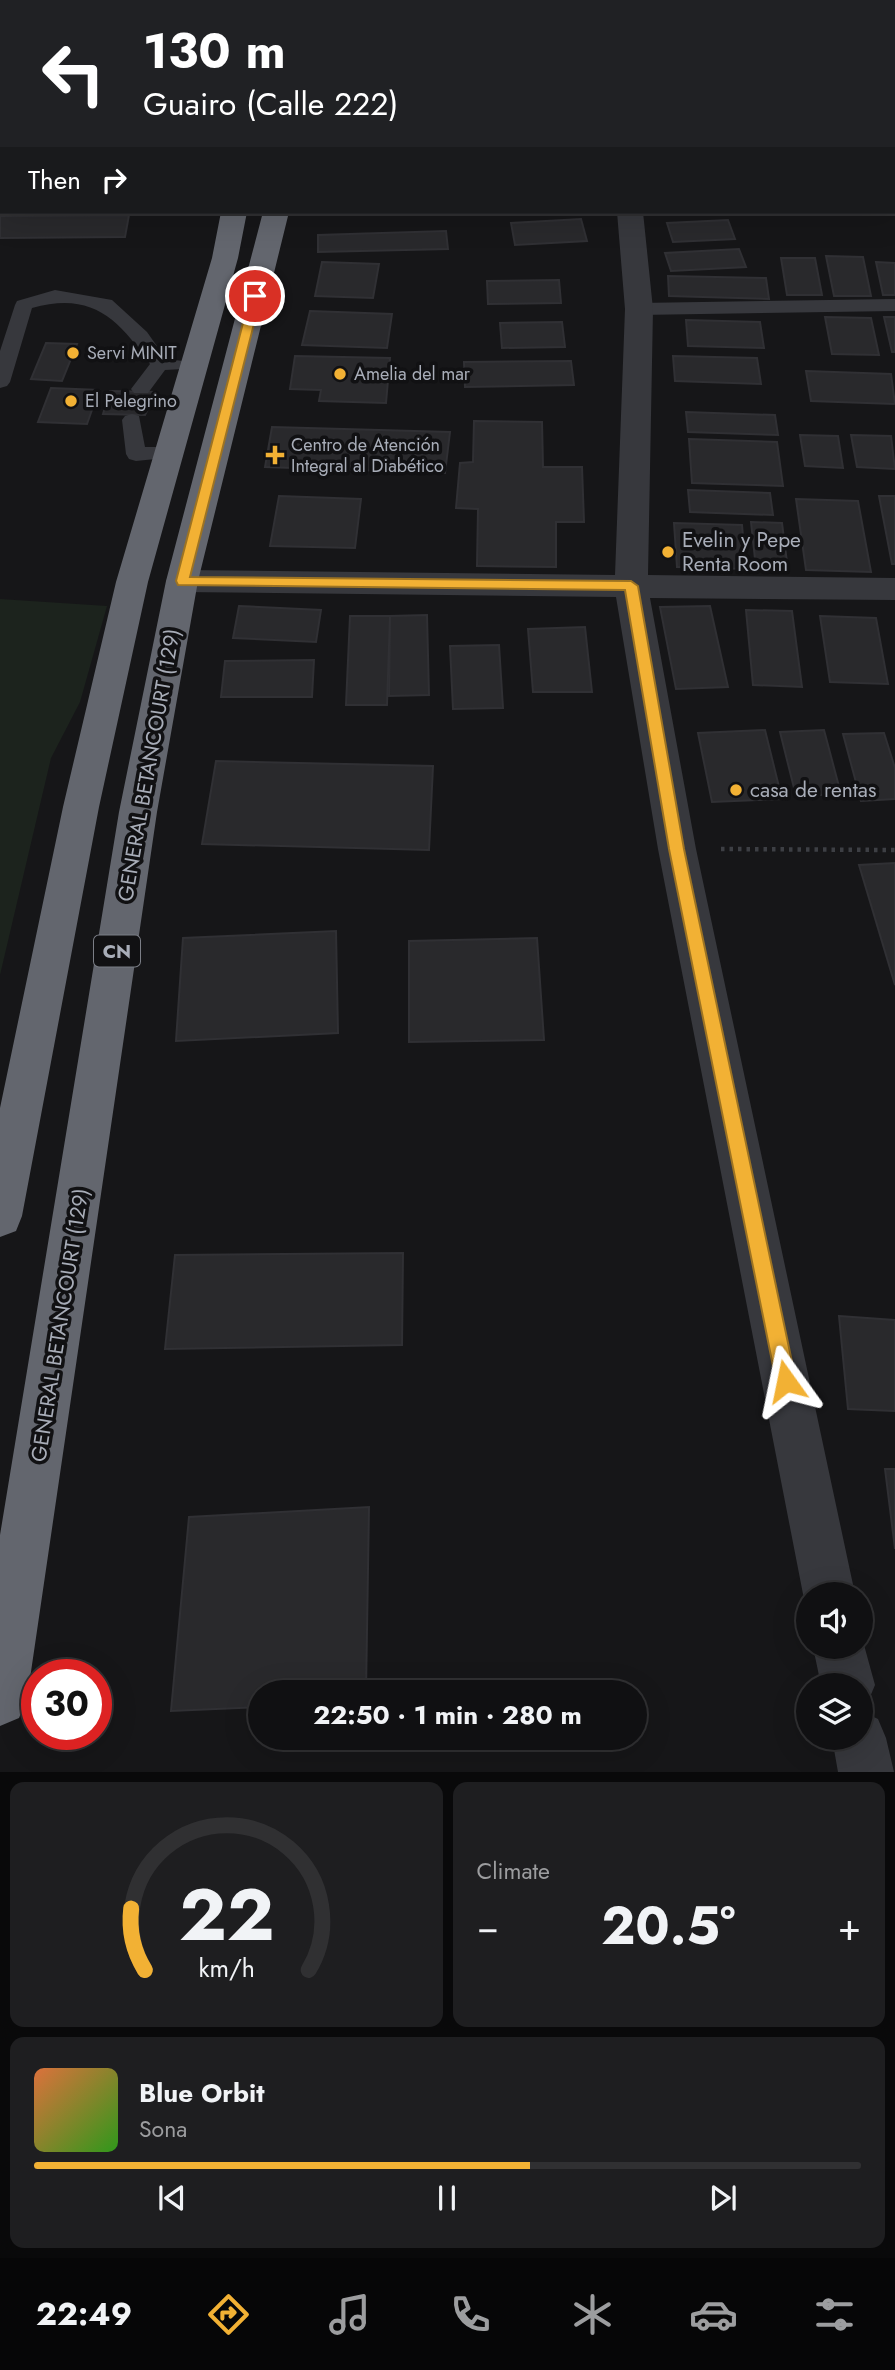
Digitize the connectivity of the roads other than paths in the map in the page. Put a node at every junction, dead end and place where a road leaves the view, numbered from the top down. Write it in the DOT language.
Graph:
graph roads {
  1 [pos="234,214"];
  2 [pos="275,214"];
  3 [pos="630,214"];
  4 [pos="895,305"];
  5 [pos="639,309"];
  6 [pos="160,364"];
  7 [pos="195,366"];
  8 [pos="0,382"];
  9 [pos="141,389"];
  10 [pos="132,420"];
  11 [pos="168,452"];
  12 [pos="182,581"];
  13 [pos="631,586"];
  14 [pos="895,589"];
  15 [pos="0,1216"];
  16 [pos="828,1582"];
  17 [pos="0,1699"];
  18 [pos="861,1750"];
  19 [pos="866,1772"];
  1 -- 7 [label="highway"];
  2 -- 12 [label="highway, GENERAL BETANCOURT (129) / CN"];
  3 -- 5 [label="street"];
  4 -- 5 [label="lane"];
  5 -- 13 [label="street"];
  6 -- 7 [label="lane"];
  6 -- 8 [label="lane"];
  6 -- 9 [label="lane"];
  7 -- 11 [label="highway"];
  10 -- 11 [label="lane"];
  11 -- 15 [label="highway"];
  12 -- 13 [label="street"];
  12 -- 17 [label="highway, GENERAL BETANCOURT (129) / CN"];
  13 -- 14 [label="street"];
  13 -- 16 [label="street"];
  18 -- 19 [label="street"];
}
